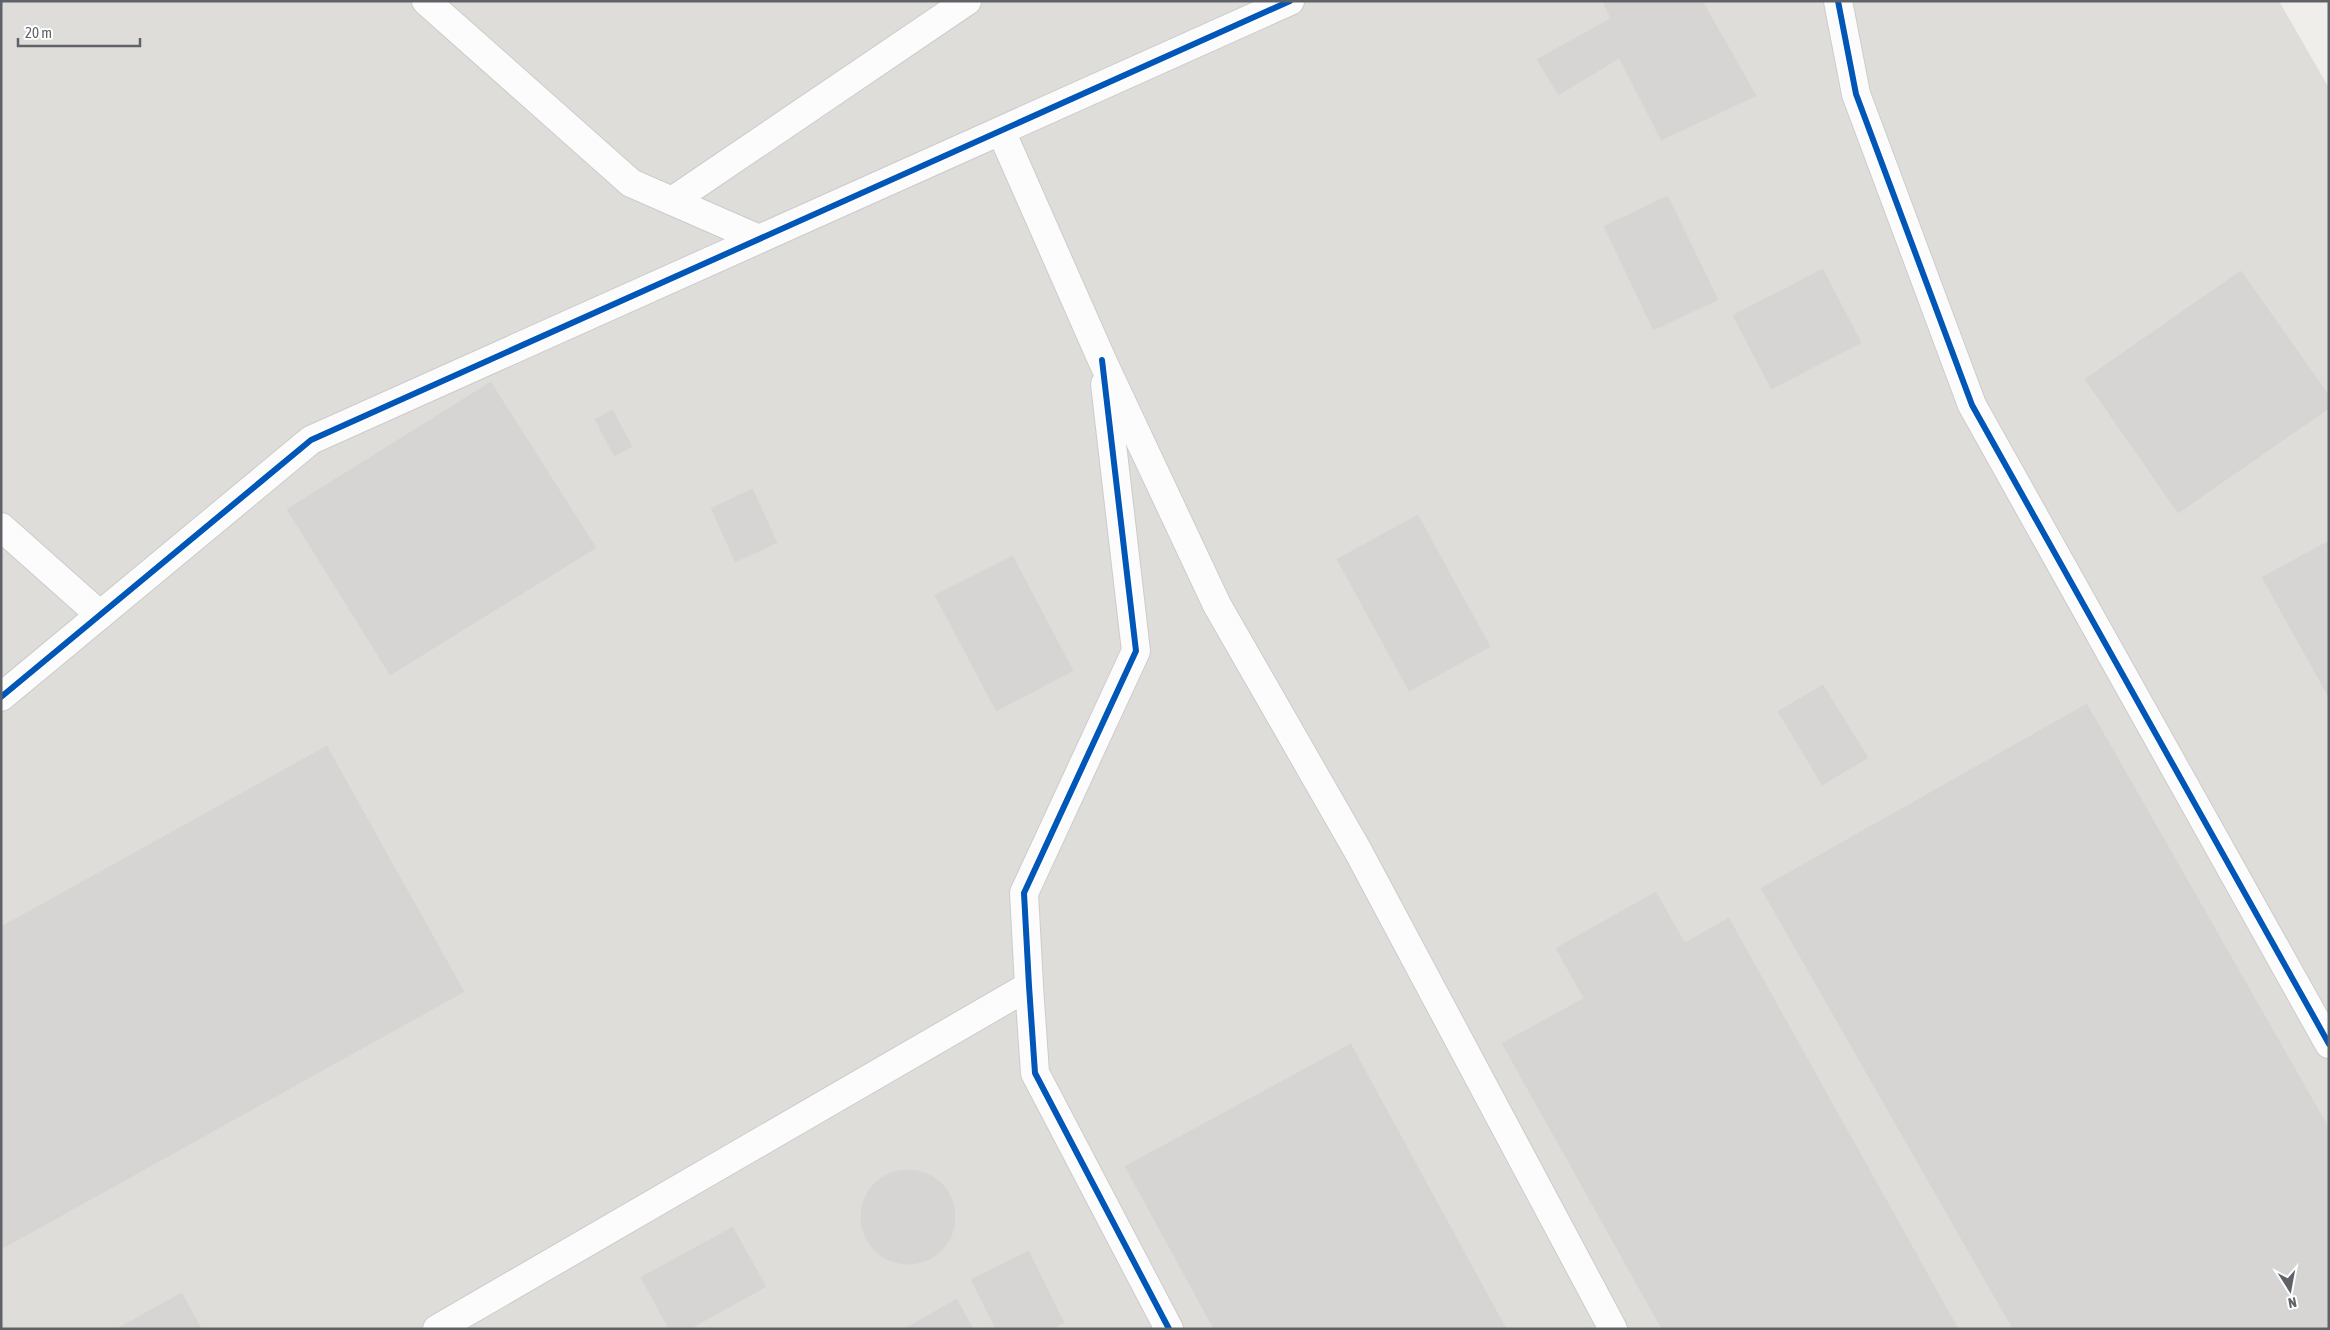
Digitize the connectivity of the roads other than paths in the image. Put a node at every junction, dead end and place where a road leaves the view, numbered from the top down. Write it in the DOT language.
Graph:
graph roads {
  1 [pos="426,1"];
  2 [pos="967,1"];
  3 [pos="1290,1"];
  4 [pos="1838,1"];
  5 [pos="1001,131"];
  6 [pos="672,201"];
  7 [pos="759,239"];
  8 [pos="1102,360"];
  9 [pos="1,527"];
  10 [pos="100,615"];
  11 [pos="1,697"];
  12 [pos="1030,986"];
  13 [pos="2329,1044"];
  14 [pos="437,1329"];
  15 [pos="1168,1329"];
  16 [pos="1613,1329"];
  1 -- 6 [label="street"];
  2 -- 6 [label="street"];
  3 -- 5 [label="street"];
  4 -- 13 [label="street"];
  5 -- 7 [label="street"];
  5 -- 8 [label="street"];
  6 -- 7 [label="street"];
  7 -- 10 [label="street"];
  8 -- 12 [label="street"];
  8 -- 16 [label="street"];
  9 -- 10 [label="street"];
  10 -- 11 [label="street"];
  12 -- 14 [label="street"];
  12 -- 15 [label="street"];
}
